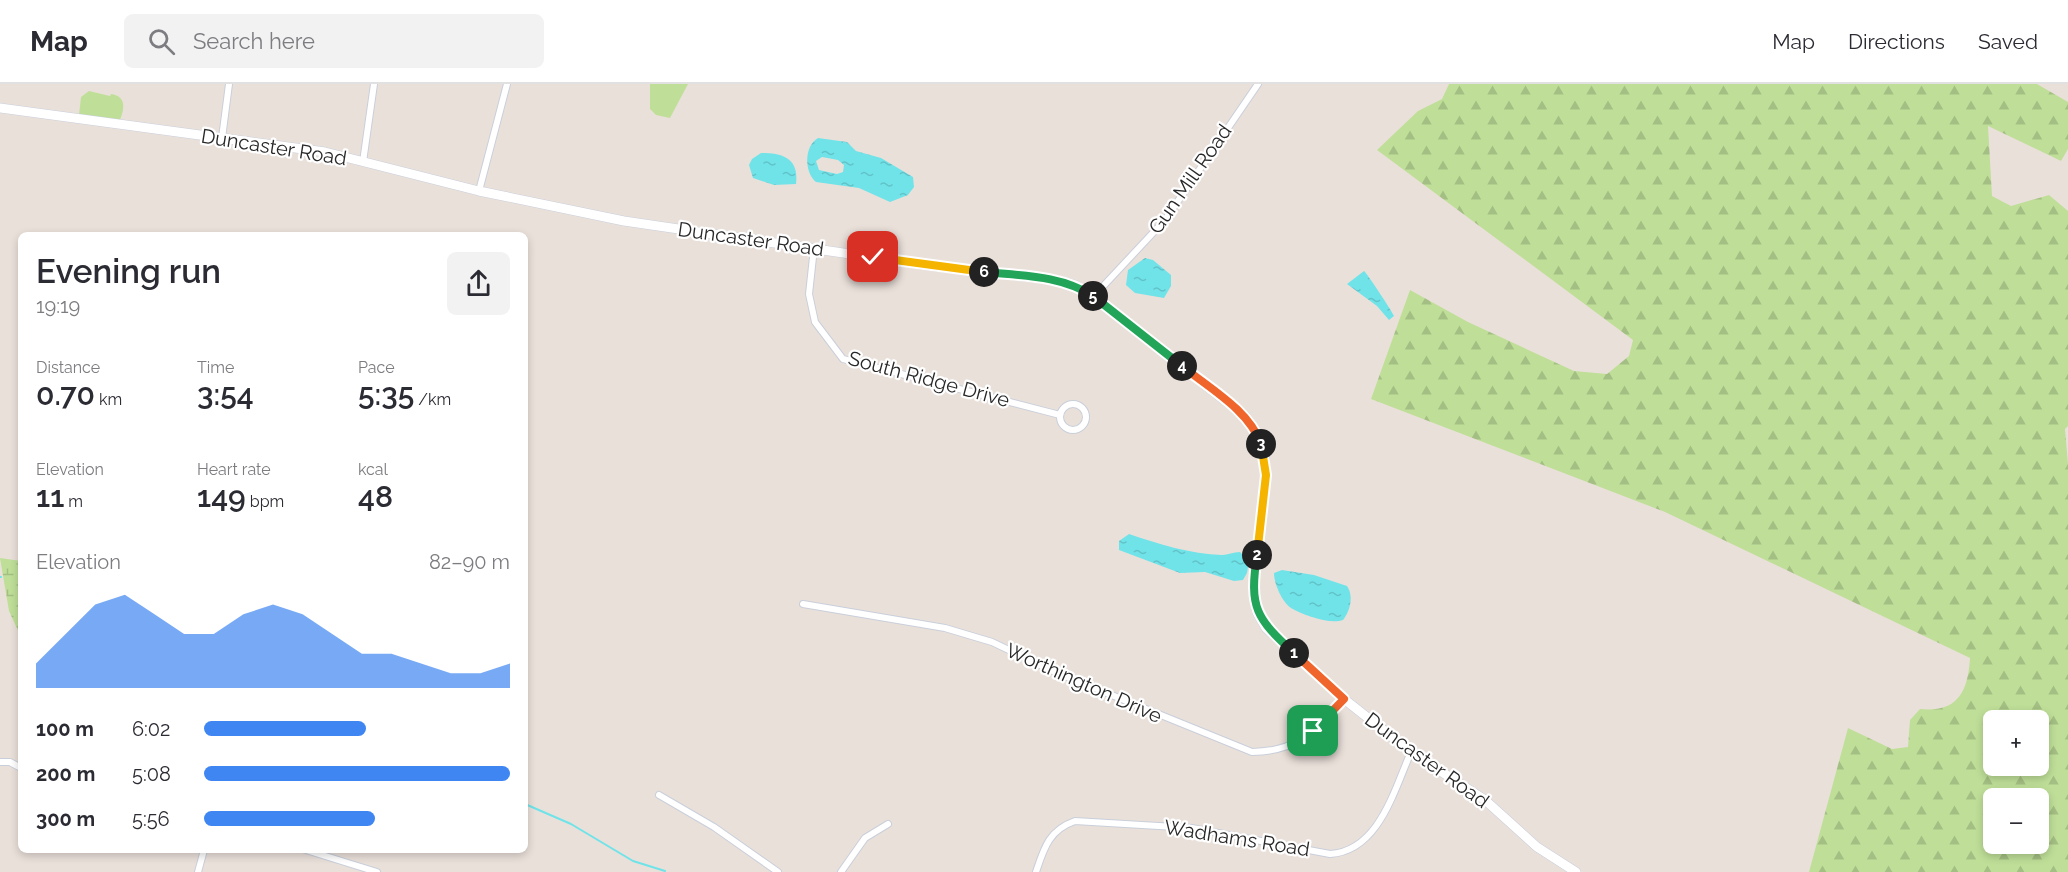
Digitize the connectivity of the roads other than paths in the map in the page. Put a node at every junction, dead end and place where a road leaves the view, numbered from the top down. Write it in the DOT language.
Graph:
graph roads {
  1 [pos="229,84"];
  2 [pos="374,84"];
  3 [pos="507,84"];
  4 [pos="1258,84"];
  5 [pos="0,108"];
  6 [pos="222,138"];
  7 [pos="363,162"];
  8 [pos="478,191"];
  9 [pos="814,248"];
  10 [pos="1093,297"];
  11 [pos="1060,415"];
  12 [pos="803,604"];
  13 [pos="1344,699"];
  14 [pos="1411,752"];
  15 [pos="0,762"];
  16 [pos="18,766"];
  17 [pos="659,795"];
  18 [pos="888,824"];
  19 [pos="203,853"];
  20 [pos="316,853"];
  21 [pos="198,872"];
  22 [pos="377,872"];
  23 [pos="778,872"];
  24 [pos="841,872"];
  25 [pos="1036,872"];
  26 [pos="1576,872"];
  1 -- 6 [label="street"];
  2 -- 7 [label="street"];
  3 -- 8 [label="street"];
  4 -- 10 [label="street, Gun Mill Road"];
  5 -- 6 [label="street, Duncaster Road"];
  6 -- 7 [label="street, Duncaster Road"];
  7 -- 8 [label="street, Duncaster Road"];
  8 -- 9 [label="street, Duncaster Road"];
  9 -- 10 [label="street, Duncaster Road"];
  9 -- 11 [label="street, South Ridge Drive"];
  10 -- 13 [label="street, Duncaster Road"];
  11 -- 11 [label="street, South Ridge Drive"];
  12 -- 13 [label="street, Worthington Drive"];
  13 -- 14 [label="street, Duncaster Road"];
  14 -- 25 [label="street, Wadhams Road"];
  14 -- 26 [label="street, Duncaster Road"];
  15 -- 16 [label="street"];
  17 -- 23 [label="street"];
  18 -- 24 [label="street"];
  19 -- 21 [label="street"];
  20 -- 22 [label="street"];
}
